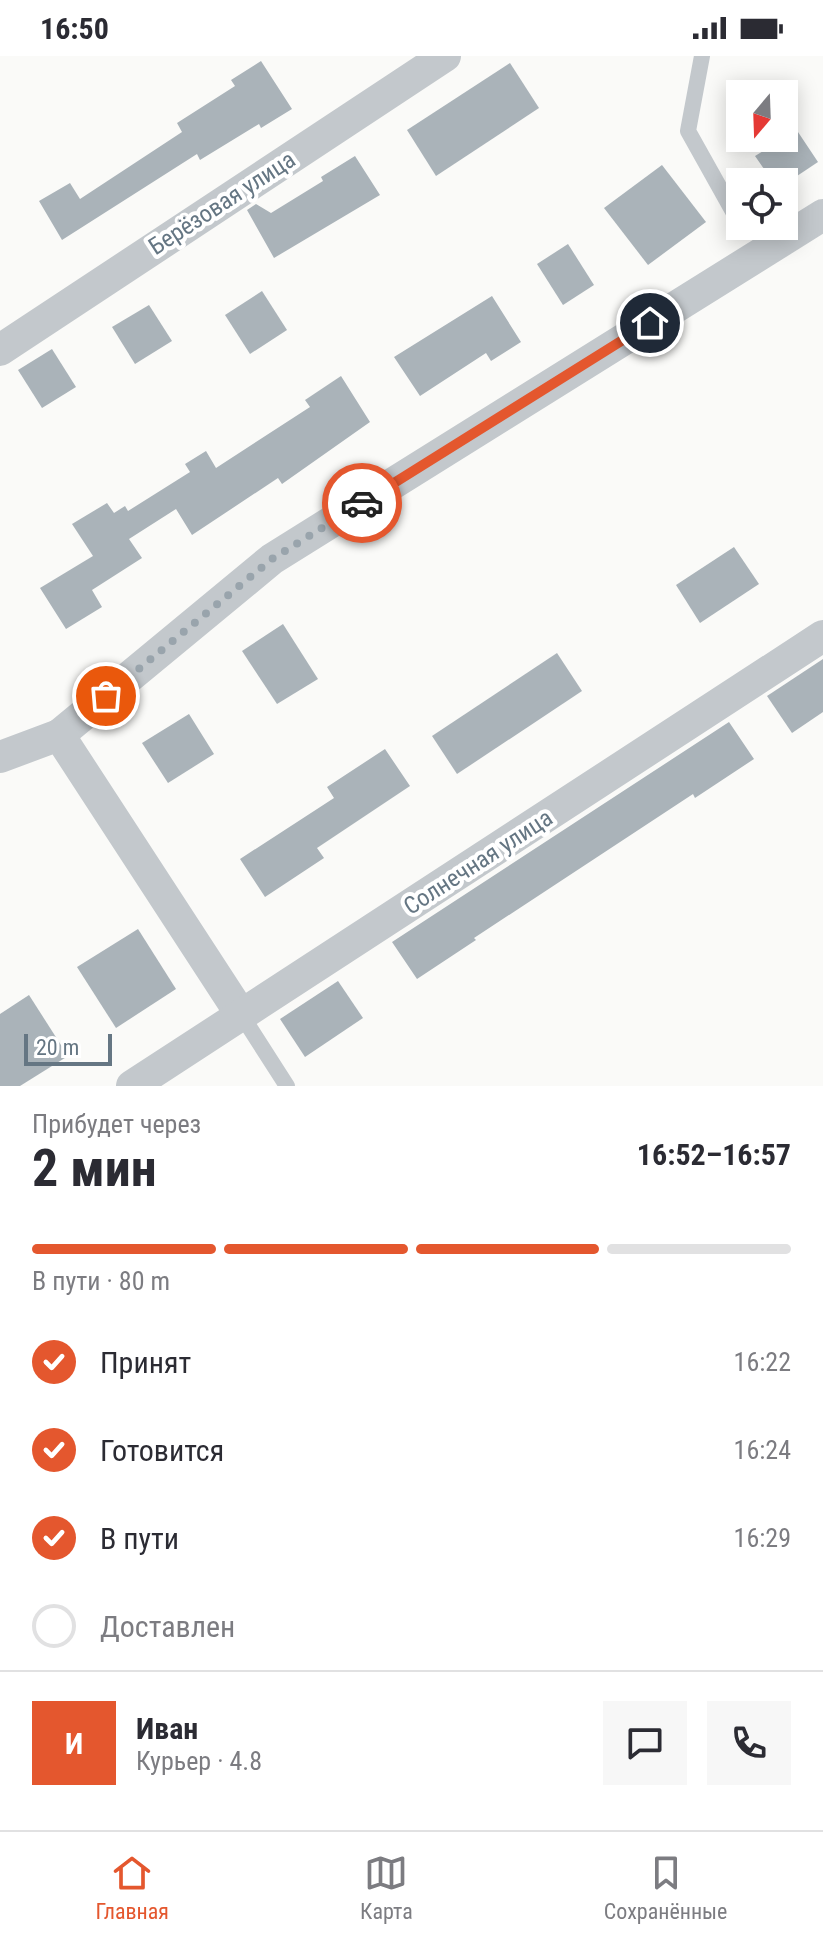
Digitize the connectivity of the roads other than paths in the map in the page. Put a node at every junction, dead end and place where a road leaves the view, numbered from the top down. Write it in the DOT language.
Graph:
graph roads {
  1 [pos="445,56"];
  2 [pos="702,56"];
  3 [pos="726,200"];
  4 [pos="823,215"];
  5 [pos="749,240"];
  6 [pos="758,256"];
  7 [pos="0,350"];
  8 [pos="823,636"];
  9 [pos="59,735"];
  10 [pos="0,757"];
  11 [pos="242,1016"];
  12 [pos="132,1086"];
  13 [pos="287,1086"];
  1 -- 7 [label="street, Берёзовая улица"];
  2 -- 3 [label="lane"];
  4 -- 6 [label="street"];
  5 -- 6 [label="lane"];
  6 -- 9 [label="street"];
  8 -- 11 [label="street, Солнечная улица"];
  9 -- 10 [label="street"];
  9 -- 11 [label="street"];
  11 -- 12 [label="street, Солнечная улица"];
  11 -- 13 [label="lane"];
}
